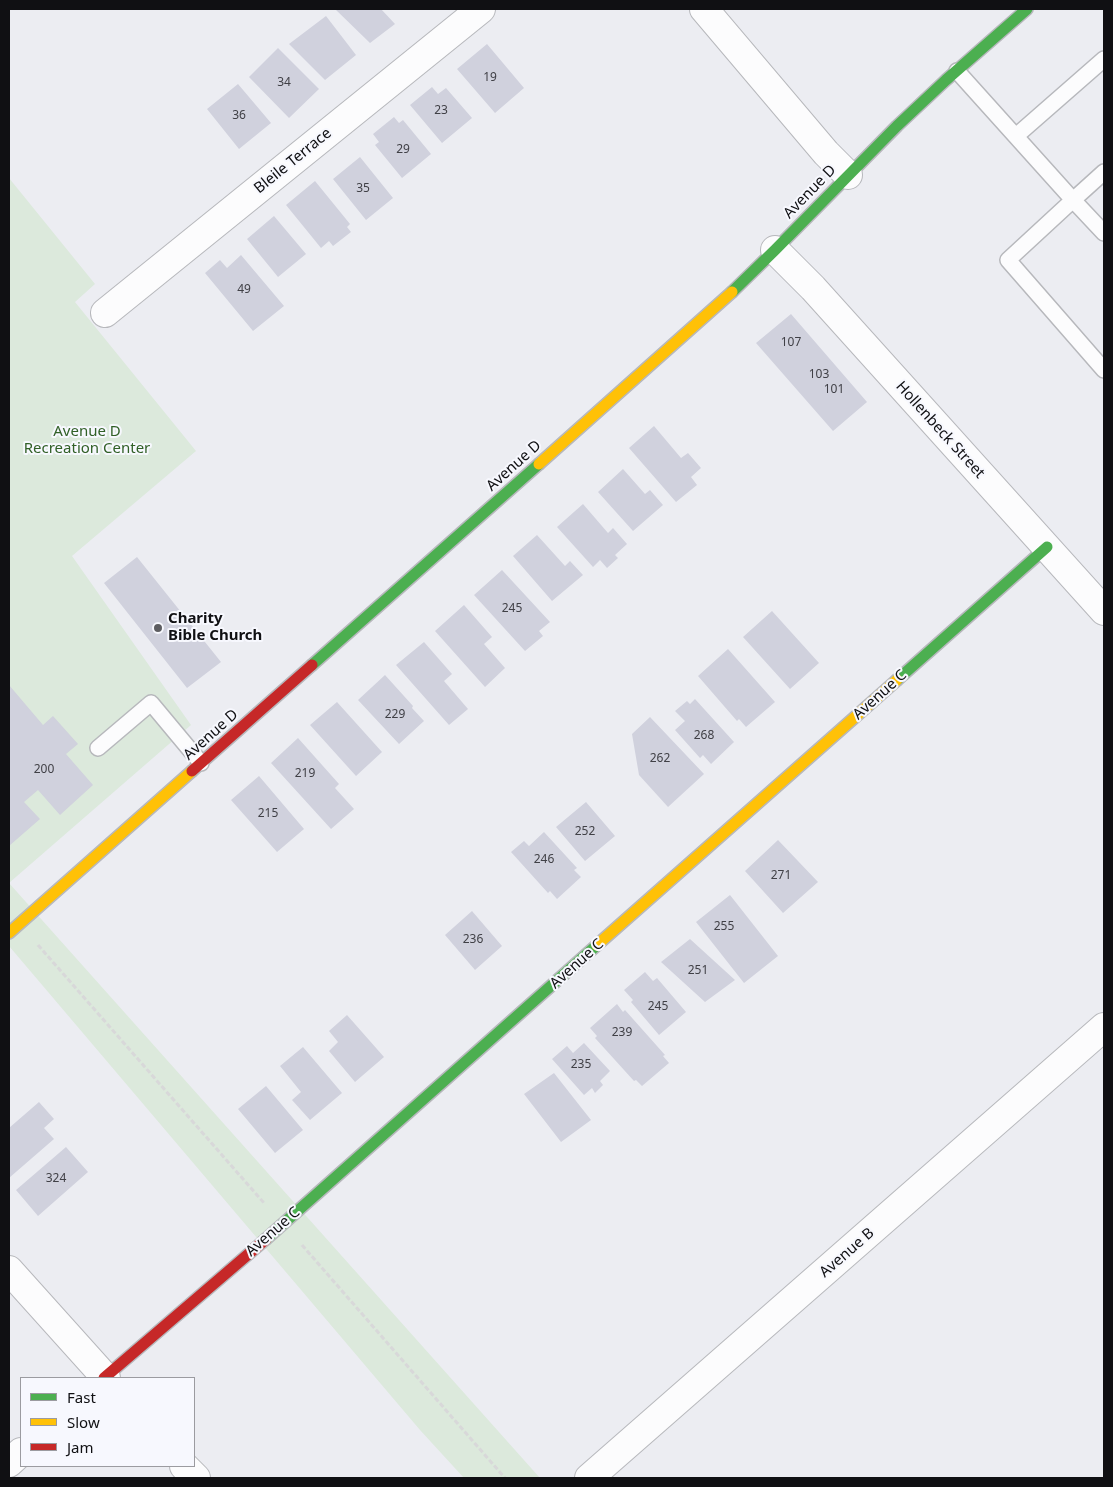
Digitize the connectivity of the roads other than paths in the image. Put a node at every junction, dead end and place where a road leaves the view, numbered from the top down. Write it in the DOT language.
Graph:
graph roads {
  1 [pos="481,9"];
  2 [pos="704,9"];
  3 [pos="1027,9"];
  4 [pos="1104,59"];
  5 [pos="957,71"];
  6 [pos="1016,136"];
  7 [pos="1104,172"];
  8 [pos="848,175"];
  9 [pos="1074,200"];
  10 [pos="1104,233"];
  11 [pos="775,250"];
  12 [pos="105,313"];
  13 [pos="1104,370"];
  14 [pos="1047,547"];
  15 [pos="1104,611"];
  16 [pos="98,748"];
  17 [pos="202,763"];
  18 [pos="9,933"];
  19 [pos="1104,1027"];
  20 [pos="9,1270"];
  21 [pos="104,1377"];
  22 [pos="106,1377"];
  23 [pos="20,1453"];
  24 [pos="9,1463"];
  25 [pos="185,1467"];
  26 [pos="196,1478"];
  27 [pos="589,1478"];
  1 -- 12 [label="street, Bleile Terrace"];
  2 -- 8 [label="street"];
  3 -- 5 [label="street, Avenue D"];
  4 -- 6 [label="lane"];
  5 -- 6 [label="lane"];
  5 -- 8 [label="street, Avenue D"];
  6 -- 9 [label="lane"];
  7 -- 9 [label="lane"];
  8 -- 11 [label="street, Avenue D"];
  9 -- 10 [label="lane"];
  9 -- 13 [label="lane"];
  11 -- 14 [label="street, Hollenbeck Street"];
  11 -- 17 [label="street, Avenue D"];
  14 -- 15 [label="street, Hollenbeck Street"];
  14 -- 22 [label="street, Avenue C"];
  16 -- 17 [label="lane"];
  17 -- 18 [label="street, Avenue D"];
  19 -- 27 [label="street, Avenue B"];
  20 -- 21 [label="street"];
  23 -- 24 [label="street"];
  25 -- 26 [label="street"];
}
